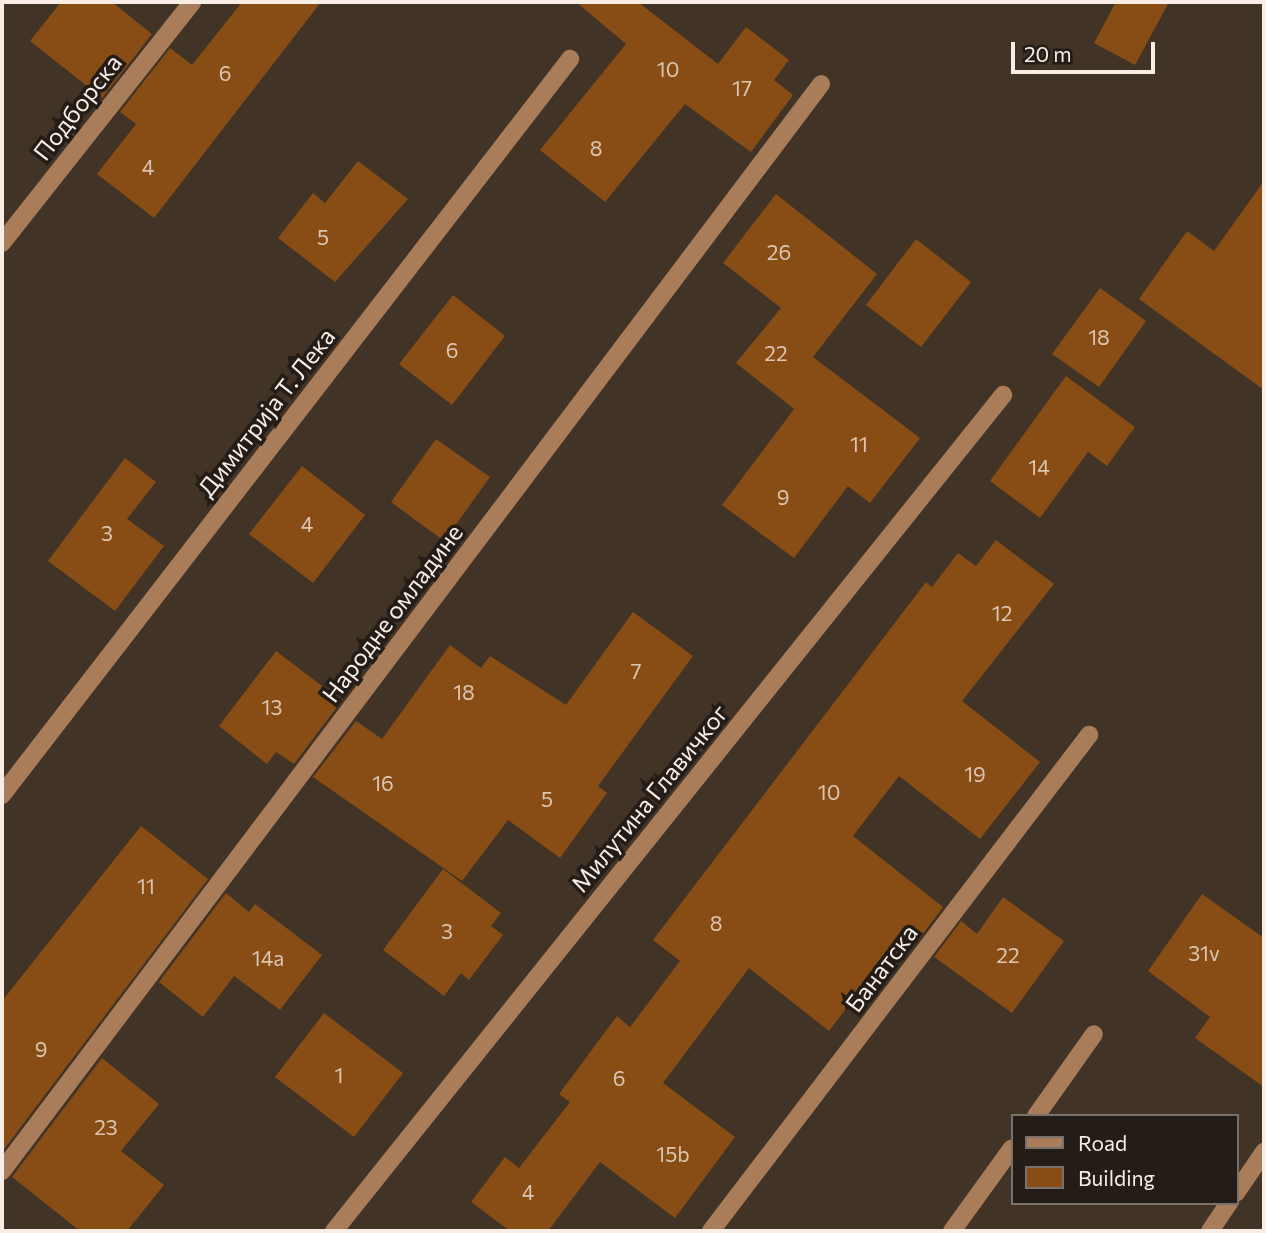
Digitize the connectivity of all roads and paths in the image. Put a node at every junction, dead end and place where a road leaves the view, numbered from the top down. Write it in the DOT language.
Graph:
graph roads {
  1 [pos="191,2"];
  2 [pos="569,59"];
  3 [pos="821,85"];
  4 [pos="2,243"];
  5 [pos="1003,394"];
  6 [pos="1089,735"];
  7 [pos="2,795"];
  8 [pos="1094,1034"];
  9 [pos="1037,1114"];
  10 [pos="1010,1151"];
  11 [pos="1264,1152"];
  12 [pos="2,1171"];
  13 [pos="1238,1190"];
  14 [pos="1228,1205"];
  15 [pos="334,1231"];
  16 [pos="711,1231"];
  17 [pos="952,1231"];
  18 [pos="1210,1231"];
  1 -- 4 [label="street, Подборска"];
  2 -- 7 [label="street, Димитрија Т. Лека"];
  3 -- 12 [label="street, Народне омладине"];
  5 -- 15 [label="street, Милутина Главичког"];
  6 -- 16 [label="street, Банатска"];
  8 -- 9 [label="street"];
  10 -- 17 [label="street"];
  11 -- 13 [label="street"];
  14 -- 18 [label="street"];
}
